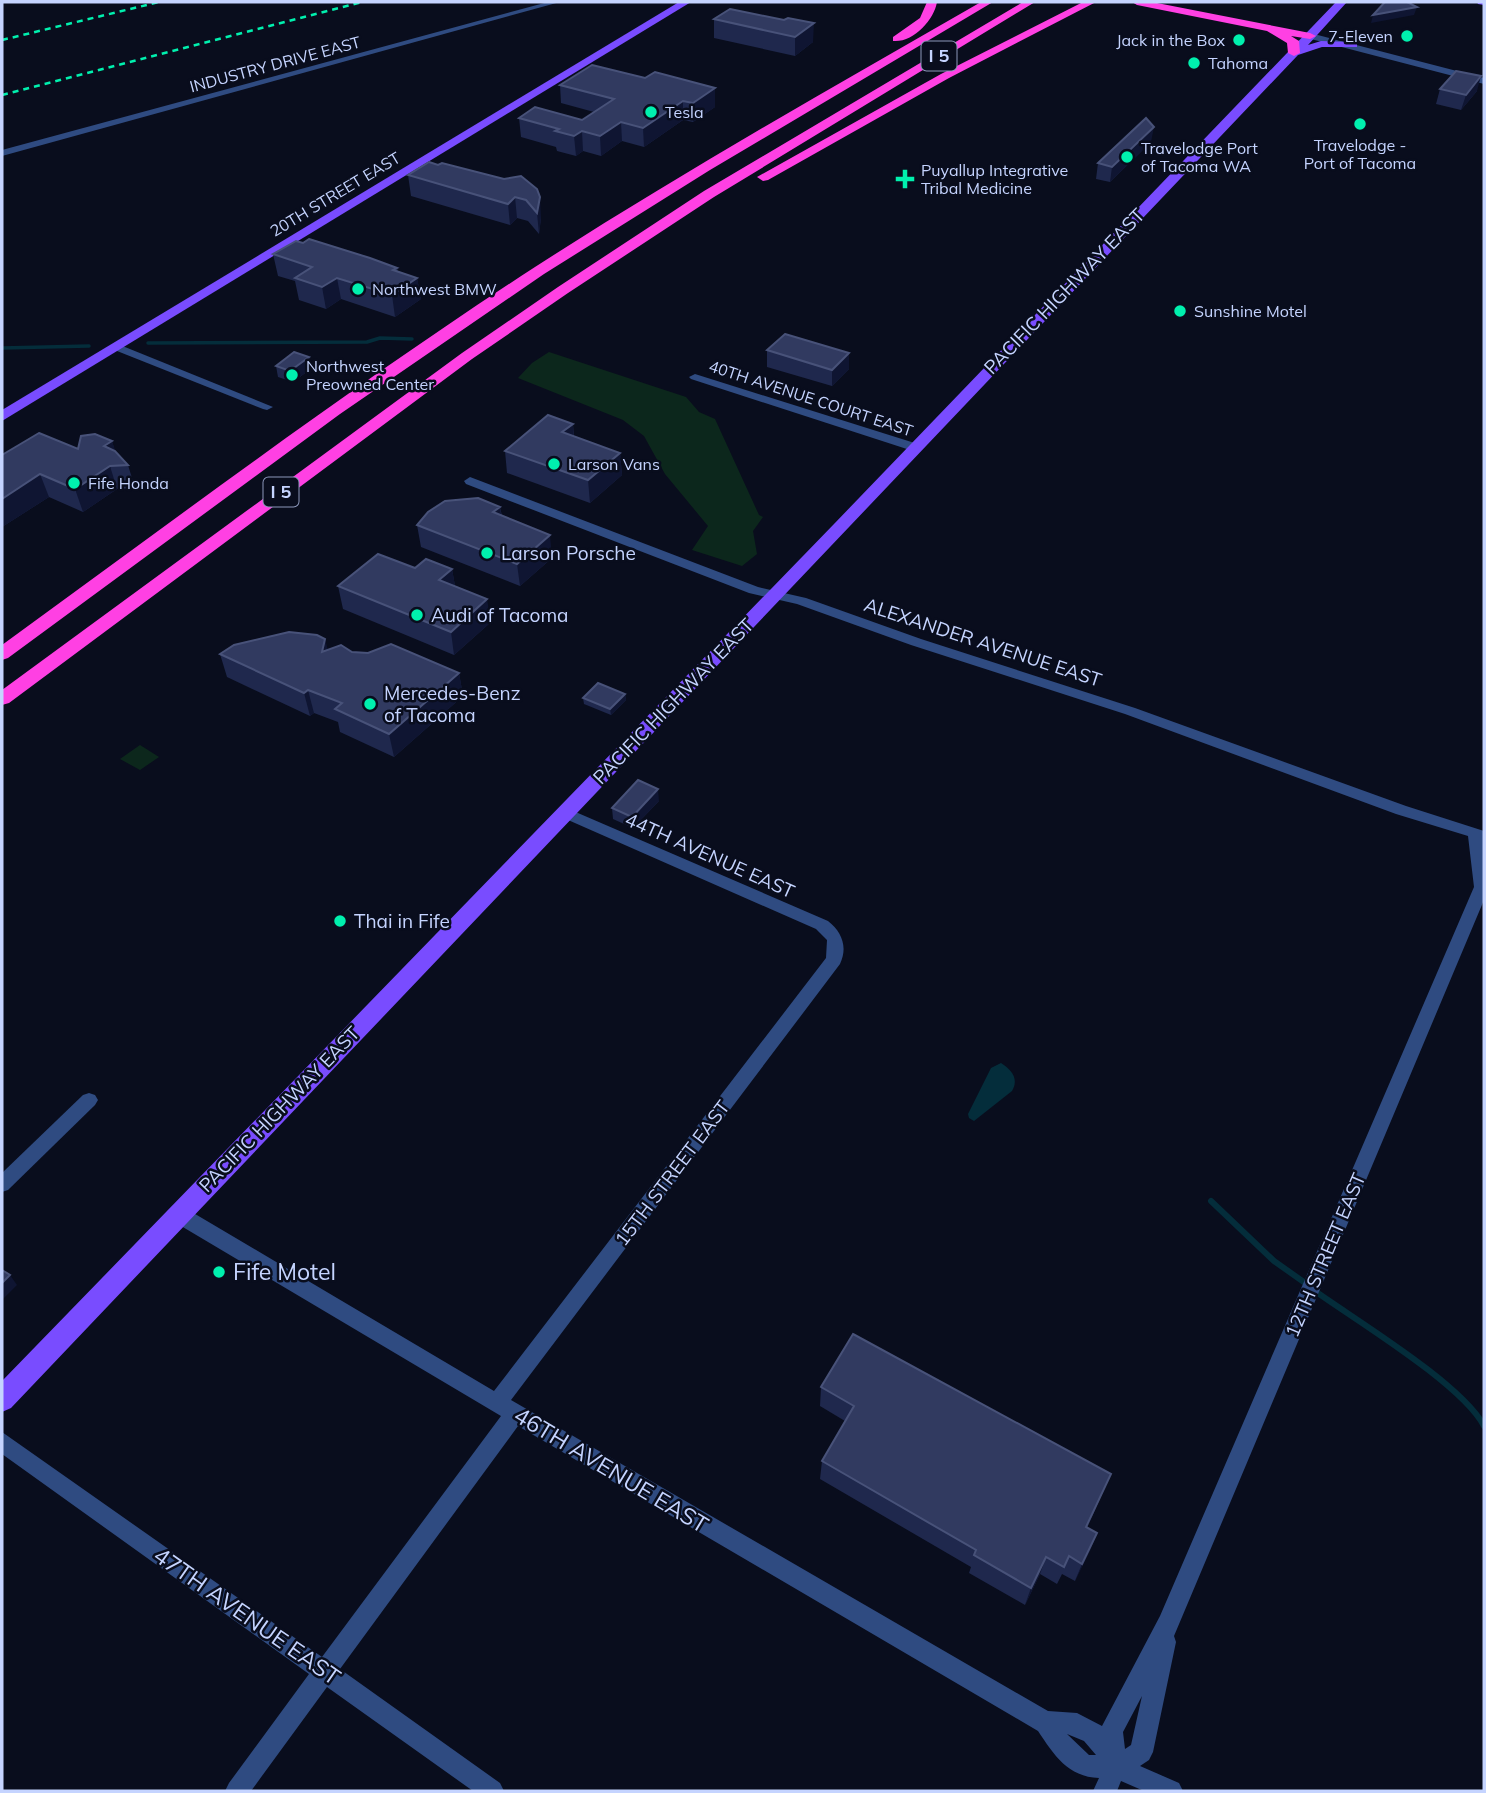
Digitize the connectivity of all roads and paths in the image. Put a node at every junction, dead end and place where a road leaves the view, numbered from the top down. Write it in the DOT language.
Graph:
graph roads {
  1 [pos="556,2"];
  2 [pos="686,2"];
  3 [pos="932,2"];
  4 [pos="988,2"];
  5 [pos="1030,2"];
  6 [pos="1101,2"];
  7 [pos="1137,2"];
  8 [pos="1342,2"];
  9 [pos="1085,5"];
  10 [pos="1251,23"];
  11 [pos="1310,36"];
  12 [pos="1353,45"];
  13 [pos="1294,53"];
  14 [pos="1484,81"];
  15 [pos="2,153"];
  16 [pos="628,214"];
  17 [pos="545,302"];
  18 [pos="116,347"];
  19 [pos="695,377"];
  20 [pos="267,407"];
  21 [pos="2,416"];
  22 [pos="917,448"];
  23 [pos="470,481"];
  24 [pos="775,595"];
  25 [pos="2,654"];
  26 [pos="2,700"];
  27 [pos="564,813"];
  28 [pos="1480,835"];
  29 [pos="1483,884"];
  30 [pos="835,940"];
  31 [pos="89,1100"];
  32 [pos="2,1184"];
  33 [pos="178,1214"];
  34 [pos="2,1399"];
  35 [pos="506,1408"];
  36 [pos="2,1442"];
  37 [pos="1168,1624"];
  38 [pos="325,1672"];
  39 [pos="1116,1767"];
  40 [pos="237,1791"];
  41 [pos="492,1791"];
  42 [pos="1105,1791"];
  43 [pos="1171,1791"];
  1 -- 15 [label="street, INDUSTRY DRIVE EAST"];
  2 -- 18 [label="main road, 20TH STREET EAST"];
  3 -- 16 [label="highway"];
  4 -- 16 [label="highway, I 5"];
  5 -- 17 [label="highway, I 5"];
  6 -- 9 [label="highway"];
  7 -- 10 [label="highway"];
  8 -- 11 [label="main road, PACIFIC HIGHWAY EAST"];
  9 -- 17 [label="highway"];
  10 -- 11 [label="highway"];
  10 -- 13 [label="highway"];
  11 -- 12 [label="street"];
  11 -- 13 [label="main road, PACIFIC HIGHWAY EAST"];
  12 -- 13 [label="main road"];
  12 -- 14 [label="street"];
  13 -- 22 [label="main road, PACIFIC HIGHWAY EAST"];
  16 -- 25 [label="highway, I 5"];
  17 -- 26 [label="highway, I 5"];
  18 -- 20 [label="street"];
  18 -- 21 [label="main road, 20TH STREET EAST"];
  19 -- 22 [label="street, 40TH AVENUE COURT EAST"];
  22 -- 24 [label="main road, PACIFIC HIGHWAY EAST"];
  23 -- 24 [label="street, ALEXANDER AVENUE EAST"];
  24 -- 27 [label="main road, PACIFIC HIGHWAY EAST"];
  24 -- 28 [label="street, ALEXANDER AVENUE EAST"];
  27 -- 30 [label="street, 44TH AVENUE EAST"];
  27 -- 33 [label="main road, PACIFIC HIGHWAY EAST"];
  28 -- 29 [label="street, 12TH STREET EAST"];
  29 -- 37 [label="street, 12TH STREET EAST"];
  30 -- 35 [label="street, 15TH STREET EAST"];
  31 -- 32 [label="street"];
  33 -- 34 [label="main road, PACIFIC HIGHWAY EAST"];
  33 -- 35 [label="street, 46TH AVENUE EAST"];
  35 -- 38 [label="street, 15TH STREET EAST"];
  35 -- 39 [label="street, 46TH AVENUE EAST"];
  36 -- 38 [label="street, 47TH AVENUE EAST"];
  37 -- 39 [label="street, 12TH STREET EAST"];
  37 -- 39 [label="street, 12TH STREET EAST"];
  38 -- 40 [label="street, 15TH STREET EAST"];
  38 -- 41 [label="street, 47TH AVENUE EAST"];
  39 -- 42 [label="street, 12TH STREET EAST"];
  39 -- 43 [label="street, 46TH AVENUE EAST"];
}
